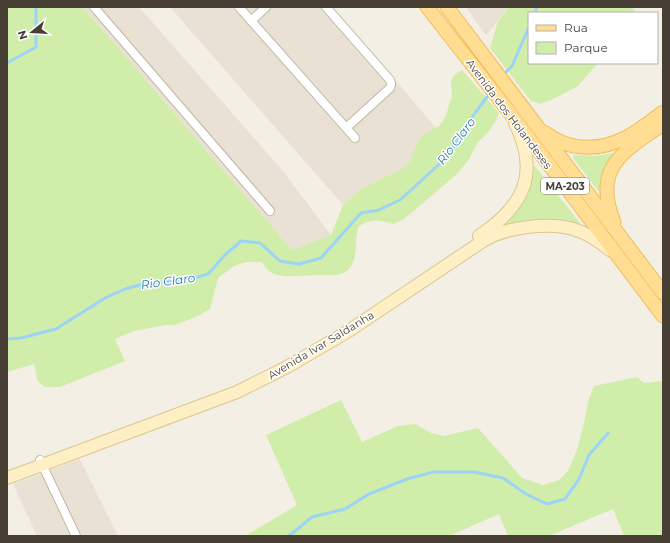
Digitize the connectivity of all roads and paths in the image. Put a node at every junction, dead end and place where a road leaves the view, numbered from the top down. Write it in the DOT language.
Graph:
graph roads {
  1 [pos="94,7"];
  2 [pos="239,7"];
  3 [pos="266,7"];
  4 [pos="326,7"];
  5 [pos="427,7"];
  6 [pos="447,7"];
  7 [pos="251,20"];
  8 [pos="514,97"];
  9 [pos="663,112"];
  10 [pos="510,113"];
  11 [pos="663,124"];
  12 [pos="346,128"];
  13 [pos="355,138"];
  14 [pos="270,211"];
  15 [pos="622,240"];
  16 [pos="620,260"];
  17 [pos="663,293"];
  18 [pos="663,316"];
  19 [pos="41,462"];
  20 [pos="7,472"];
  21 [pos="7,478"];
  22 [pos="76,536"];
  1 -- 14 [label="street"];
  2 -- 7 [label="street"];
  3 -- 7 [label="street"];
  4 -- 12 [label="street"];
  5 -- 10 [label="main road, Avenida dos Holandeses / MA-203"];
  6 -- 8 [label="main road, Avenida dos Holandeses / MA-203"];
  7 -- 12 [label="street"];
  8 -- 9 [label="main road"];
  8 -- 15 [label="main road, Avenida dos Holandeses / MA-203"];
  10 -- 16 [label="main road, Avenida dos Holandeses / MA-203"];
  10 -- 19 [label="main road, Avenida Ivar Saldanha"];
  11 -- 15 [label="main road"];
  12 -- 13 [label="street"];
  15 -- 17 [label="main road, Avenida dos Holandeses / MA-203"];
  16 -- 18 [label="main road, Avenida dos Holandeses / MA-203"];
  16 -- 19 [label="main road, Avenida Ivar Saldanha"];
  19 -- 20 [label="main road, Avenida Ivar Saldanha"];
  19 -- 21 [label="main road, Avenida Ivar Saldanha"];
  19 -- 22 [label="street"];
}
